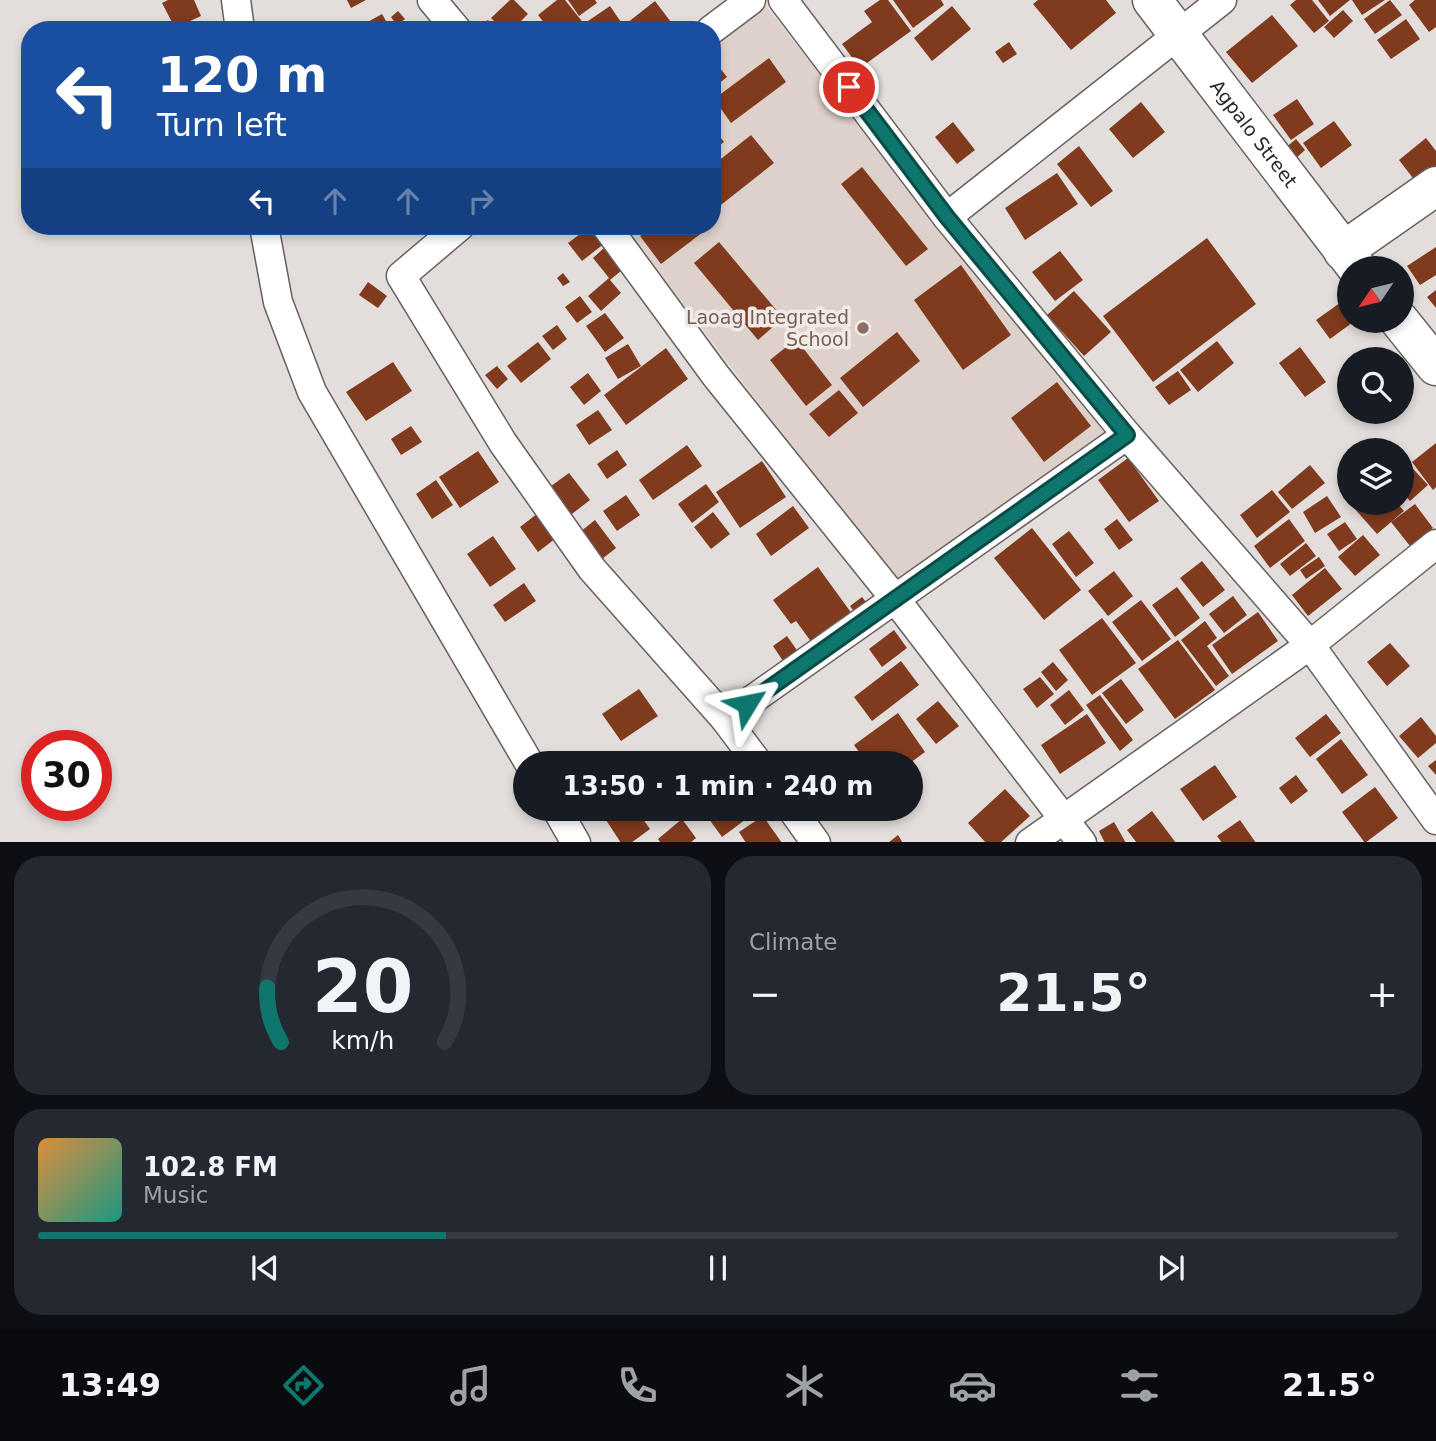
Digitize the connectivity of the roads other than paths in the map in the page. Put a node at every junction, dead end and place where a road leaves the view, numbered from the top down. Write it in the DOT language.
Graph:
graph roads {
  1 [pos="236,0"];
  2 [pos="432,0"];
  3 [pos="751,0"];
  4 [pos="783,0"];
  5 [pos="1152,0"];
  6 [pos="1223,0"];
  7 [pos="239,21"];
  8 [pos="450,21"];
  9 [pos="721,22"];
  10 [pos="1180,34"];
  11 [pos="1436,186"];
  12 [pos="947,217"];
  13 [pos="266,235"];
  14 [pos="449,235"];
  15 [pos="613,235"];
  16 [pos="1348,256"];
  17 [pos="1354,256"];
  18 [pos="1409,333"];
  19 [pos="1436,366"];
  20 [pos="1127,435"];
  21 [pos="1436,544"];
  22 [pos="896,600"];
  23 [pos="1310,645"];
  24 [pos="725,719"];
  25 [pos="522,751"];
  26 [pos="749,751"];
  27 [pos="1064,819"];
  28 [pos="1436,820"];
  29 [pos="564,821"];
  30 [pos="801,821"];
  31 [pos="576,842"];
  32 [pos="816,842"];
  33 [pos="1030,842"];
  34 [pos="1082,842"];
  1 -- 7 [label="street"];
  2 -- 8 [label="street"];
  3 -- 9 [label="street"];
  4 -- 12 [label="street"];
  5 -- 10 [label="street, Agpalo Street"];
  6 -- 10 [label="street"];
  10 -- 12 [label="street"];
  10 -- 16 [label="street, Agpalo Street"];
  11 -- 17 [label="street"];
  12 -- 20 [label="street"];
  13 -- 25 [label="street"];
  14 -- 24 [label="street"];
  15 -- 22 [label="street"];
  18 -- 19 [label="street"];
  20 -- 22 [label="street"];
  20 -- 23 [label="street"];
  21 -- 23 [label="street"];
  22 -- 24 [label="street"];
  22 -- 27 [label="street"];
  23 -- 27 [label="street"];
  23 -- 28 [label="street"];
  24 -- 26 [label="street"];
  27 -- 33 [label="street"];
  27 -- 34 [label="street"];
  29 -- 31 [label="street"];
  30 -- 32 [label="street"];
}
